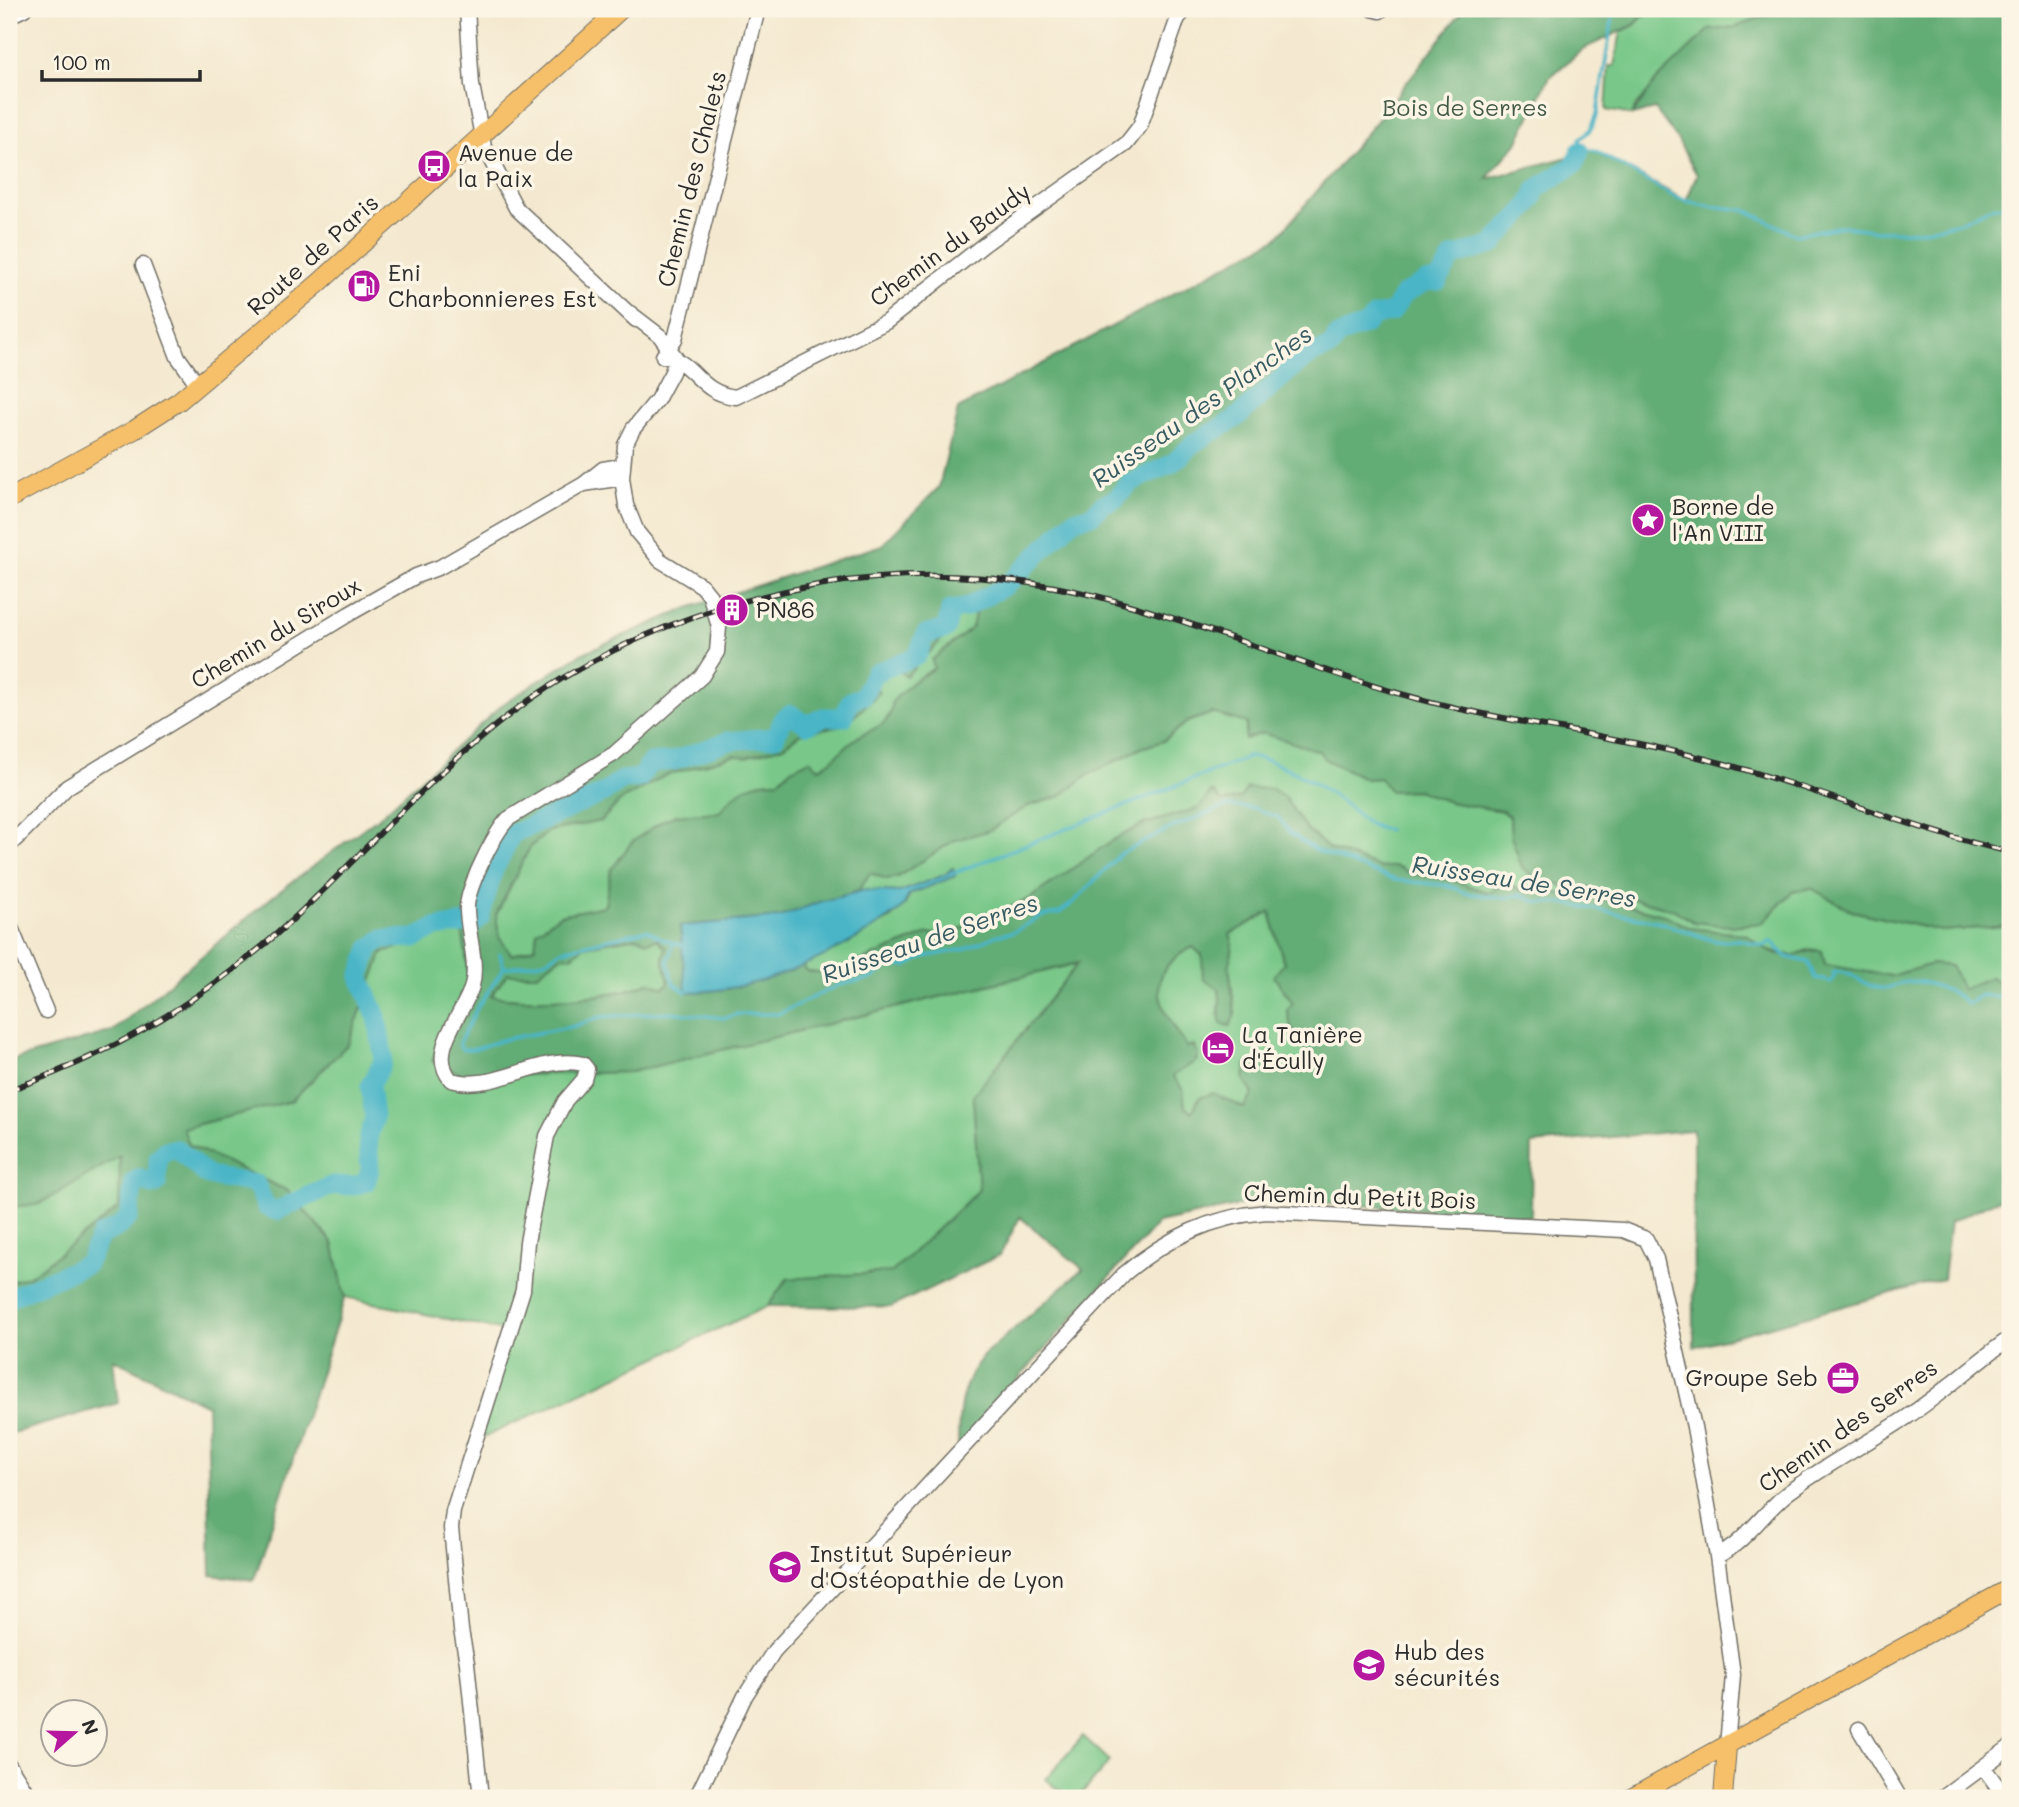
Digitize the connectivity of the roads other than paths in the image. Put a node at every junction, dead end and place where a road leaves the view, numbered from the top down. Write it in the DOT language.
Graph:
graph roads {
  1 [pos="23,9"];
  2 [pos="467,9"];
  3 [pos="621,9"];
  4 [pos="758,9"];
  5 [pos="1186,9"];
  6 [pos="9,16"];
  7 [pos="482,135"];
  8 [pos="143,265"];
  9 [pos="670,353"];
  10 [pos="198,386"];
  11 [pos="621,472"];
  12 [pos="9,499"];
  13 [pos="9,846"];
  14 [pos="9,923"];
  15 [pos="46,1011"];
  16 [pos="2010,1338"];
  17 [pos="1717,1556"];
  18 [pos="2010,1588"];
  19 [pos="1859,1729"];
  20 [pos="1727,1746"];
  21 [pos="2010,1747"];
  22 [pos="9,1765"];
  23 [pos="1984,1768"];
  24 [pos="30,1798"];
  25 [pos="481,1798"];
  26 [pos="696,1798"];
  27 [pos="1631,1798"];
  28 [pos="1723,1798"];
  29 [pos="1900,1798"];
  30 [pos="1941,1798"];
  31 [pos="2006,1798"];
  1 -- 6 [label="street"];
  2 -- 7 [label="street"];
  3 -- 7 [label="main road, Route de Paris"];
  4 -- 9 [label="street, Chemin des Chalets"];
  5 -- 9 [label="street, Chemin du Baudy"];
  7 -- 9 [label="street, Chemin du Baudy"];
  7 -- 10 [label="main road, Route de Paris"];
  8 -- 10 [label="street"];
  9 -- 11 [label="street, Chemin des Chalets"];
  10 -- 12 [label="main road, Route de Paris"];
  11 -- 13 [label="street, Chemin du Siroux"];
  11 -- 25 [label="street"];
  14 -- 15 [label="street"];
  16 -- 17 [label="street, Chemin des Serres"];
  17 -- 20 [label="street, Chemin du Petit Bois"];
  17 -- 26 [label="street, Chemin du Petit Bois"];
  18 -- 20 [label="main road"];
  19 -- 29 [label="street"];
  20 -- 27 [label="main road"];
  20 -- 28 [label="main road"];
  21 -- 23 [label="street"];
  22 -- 24 [label="street"];
  23 -- 30 [label="street"];
  23 -- 31 [label="street"];
}
